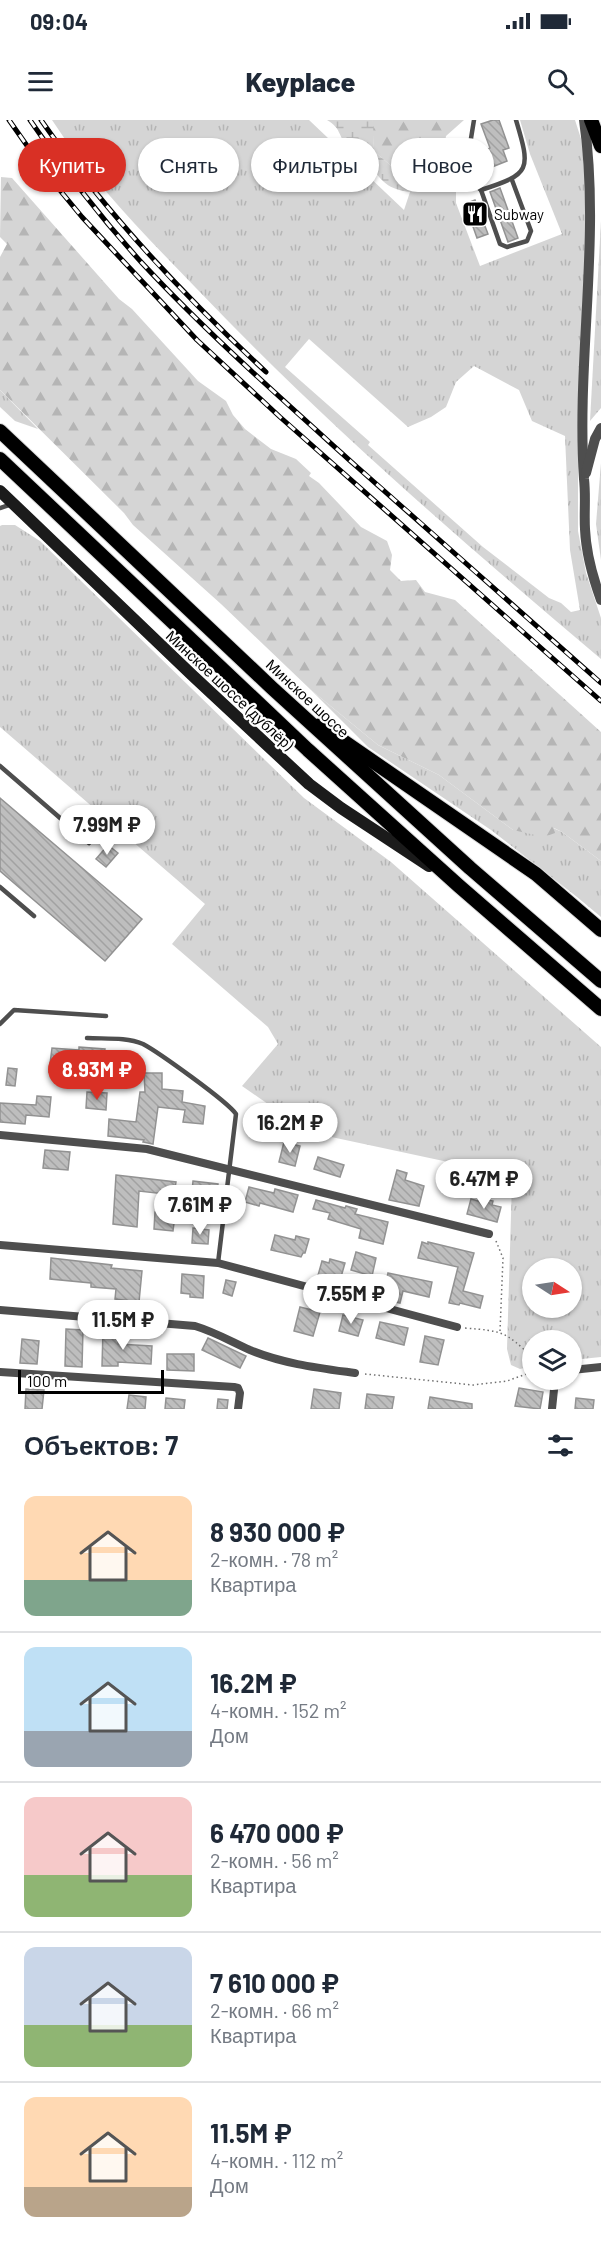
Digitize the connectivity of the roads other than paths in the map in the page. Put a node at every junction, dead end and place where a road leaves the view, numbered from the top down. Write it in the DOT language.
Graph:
graph roads {
  1 [pos="474,120"];
  2 [pos="516,120"];
  3 [pos="584,120"];
  4 [pos="591,120"];
  5 [pos="471,138"];
  6 [pos="601,146"];
  7 [pos="512,180"];
  8 [pos="494,186"];
  9 [pos="482,192"];
  10 [pos="601,428"];
  11 [pos="0,431"];
  12 [pos="0,459"];
  13 [pos="584,479"];
  14 [pos="0,491"];
  15 [pos="13,504"];
  16 [pos="0,508"];
  17 [pos="601,600"];
  18 [pos="272,688"];
  19 [pos="0,766"];
  20 [pos="89,843"];
  21 [pos="459,886"];
  22 [pos="0,887"];
  23 [pos="34,916"];
  24 [pos="601,930"];
  25 [pos="601,981"];
  26 [pos="601,1009"];
  27 [pos="106,1016"];
  28 [pos="0,1024"];
  29 [pos="87,1038"];
  30 [pos="0,1135"];
  31 [pos="230,1168"];
  32 [pos="489,1234"];
  33 [pos="0,1245"];
  34 [pos="218,1263"];
  35 [pos="0,1310"];
  36 [pos="457,1327"];
  37 [pos="601,1367"];
  38 [pos="582,1369"];
  39 [pos="0,1372"];
  40 [pos="355,1373"];
  41 [pos="554,1390"];
  42 [pos="238,1409"];
  43 [pos="552,1409"];
  1 -- 5 [label="lane"];
  2 -- 7 [label="lane"];
  3 -- 13 [label="street"];
  4 -- 6 [label="main road"];
  7 -- 8 [label="lane"];
  7 -- 9 [label="lane"];
  10 -- 13 [label="street"];
  11 -- 18 [label="main road, Минское шоссе"];
  12 -- 21 [label="main road"];
  13 -- 17 [label="street"];
  14 -- 15 [label="main road, Минское шоссе (дублёр)"];
  15 -- 16 [label="lane"];
  15 -- 21 [label="main road, Минское шоссе (дублёр)"];
  18 -- 24 [label="main road"];
  18 -- 25 [label="main road, Минское шоссе"];
  19 -- 20 [label="lane"];
  21 -- 26 [label="main road"];
  22 -- 23 [label="lane"];
  27 -- 28 [label="lane"];
  29 -- 31 [label="lane"];
  30 -- 31 [label="street"];
  31 -- 32 [label="street"];
  31 -- 34 [label="lane"];
  33 -- 34 [label="street"];
  34 -- 36 [label="street"];
  35 -- 40 [label="street"];
  37 -- 38 [label="street"];
  39 -- 42 [label="street"];
  41 -- 43 [label="street"];
}
